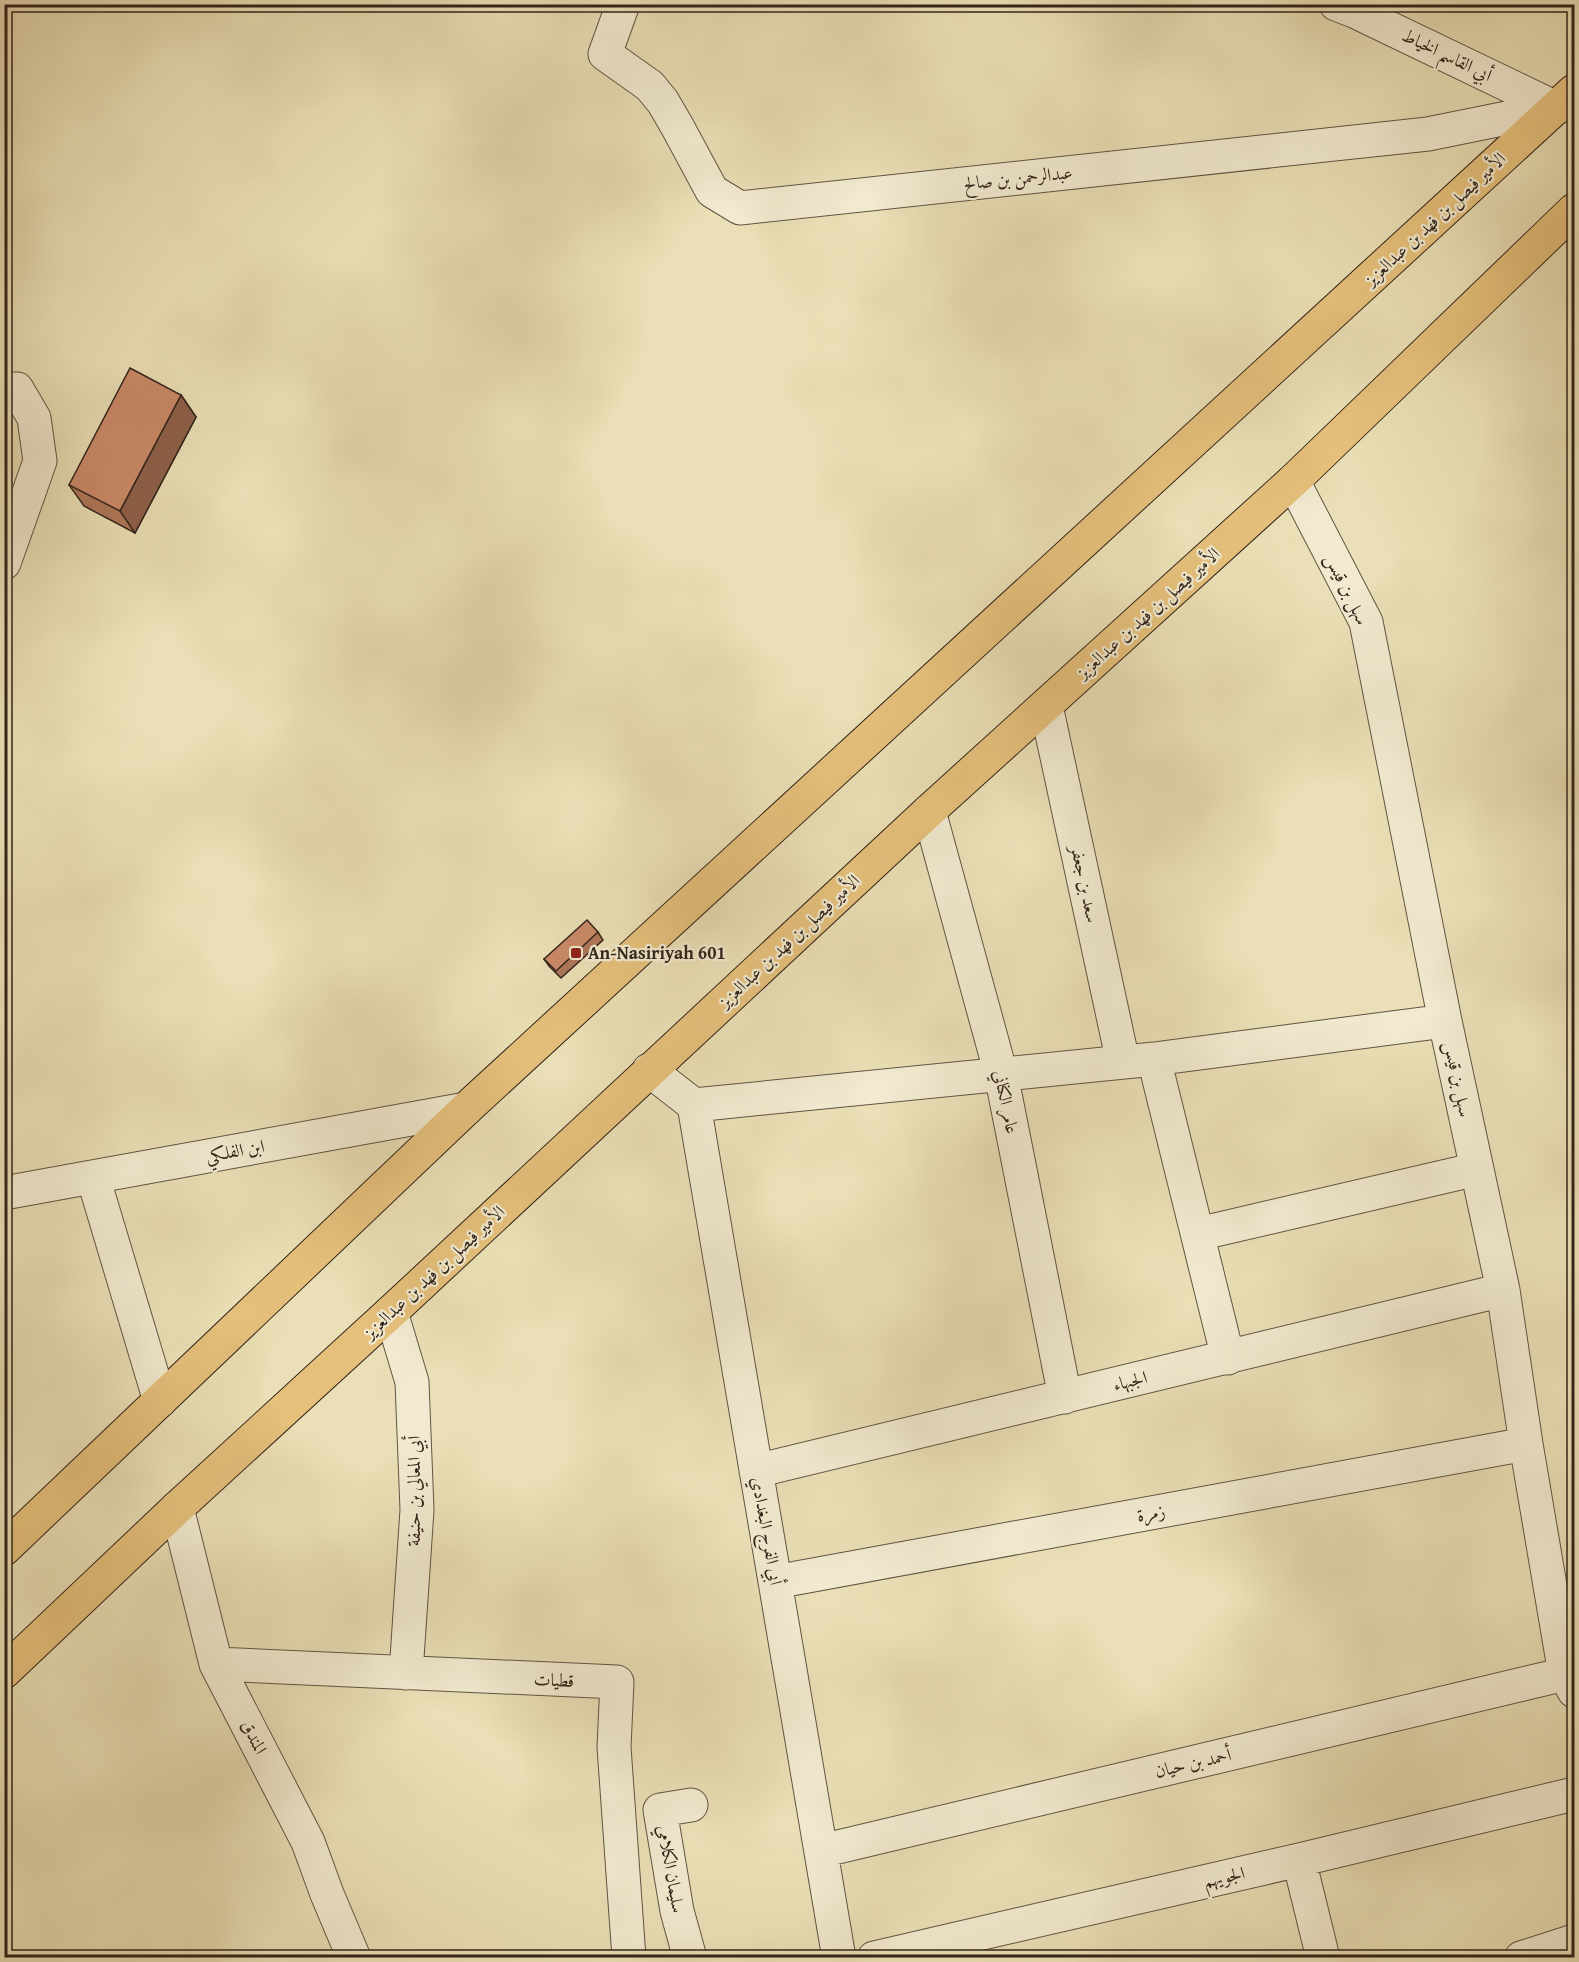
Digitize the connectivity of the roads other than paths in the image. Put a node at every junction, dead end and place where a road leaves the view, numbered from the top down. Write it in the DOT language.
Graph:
graph roads {
  1 [pos="623,4"];
  2 [pos="1336,4"];
  3 [pos="1565,99"];
  4 [pos="1575,210"];
  5 [pos="4,390"];
  6 [pos="1293,481"];
  7 [pos="4,563"];
  8 [pos="1046,706"];
  9 [pos="929,812"];
  10 [pos="1445,1021"];
  11 [pos="1139,1061"];
  12 [pos="649,1070"];
  13 [pos="1001,1074"];
  14 [pos="694,1105"];
  15 [pos="466,1108"];
  16 [pos="1478,1169"];
  17 [pos="93,1177"];
  18 [pos="4,1193"];
  19 [pos="1198,1234"];
  20 [pos="1503,1290"];
  21 [pos="391,1312"];
  22 [pos="1228,1358"];
  23 [pos="1065,1397"];
  24 [pos="160,1401"];
  25 [pos="1526,1444"];
  26 [pos="756,1471"];
  27 [pos="177,1508"];
  28 [pos="4,1549"];
  29 [pos="775,1581"];
  30 [pos="216,1664"];
  31 [pos="4,1672"];
  32 [pos="406,1673"];
  33 [pos="1570,1683"];
  34 [pos="1575,1794"];
  35 [pos="691,1805"];
  36 [pos="821,1851"];
  37 [pos="1299,1860"];
  38 [pos="1575,1941"];
  39 [pos="354,1958"];
  40 [pos="629,1958"];
  41 [pos="690,1958"];
  42 [pos="839,1958"];
  43 [pos="874,1958"];
  44 [pos="1323,1958"];
  45 [pos="1521,1958"];
  1 -- 3 [label="street, عبدالرحمن بن صالح"];
  2 -- 3 [label="street, أبي القاسم الخياط"];
  3 -- 15 [label="main road, الأمير فيصل بن فهد بن عبدالعزيز"];
  4 -- 6 [label="main road, الأمير فيصل بن فهد بن عبدالعزيز"];
  5 -- 7 [label="street"];
  6 -- 8 [label="main road, الأمير فيصل بن فهد بن عبدالعزيز"];
  6 -- 10 [label="street, سهل بن قيس"];
  8 -- 9 [label="main road, الأمير فيصل بن فهد بن عبدالعزيز"];
  8 -- 11 [label="street, سعد بن جعفر"];
  9 -- 12 [label="main road, الأمير فيصل بن فهد بن عبدالعزيز"];
  9 -- 13 [label="street, عامر الكناني"];
  10 -- 11 [label="street"];
  10 -- 16 [label="street, سهل بن قيس"];
  11 -- 13 [label="street"];
  11 -- 19 [label="street, سعد بن جعفر"];
  12 -- 14 [label="street"];
  12 -- 21 [label="main road, الأمير فيصل بن فهد بن عبدالعزيز"];
  13 -- 14 [label="street"];
  13 -- 23 [label="street, عامر الكناني"];
  14 -- 26 [label="street, أبي الفرج البغدادي"];
  15 -- 17 [label="street, ابن الفلكي"];
  15 -- 24 [label="main road, الأمير فيصل بن فهد بن عبدالعزيز"];
  16 -- 19 [label="street"];
  16 -- 20 [label="street, سهل بن قيس"];
  17 -- 18 [label="street, ابن الفلكي"];
  17 -- 24 [label="street"];
  19 -- 22 [label="street, سعد بن جعفر"];
  20 -- 22 [label="street, الجبهاء"];
  20 -- 25 [label="street, سهل بن قيس"];
  21 -- 27 [label="main road, الأمير فيصل بن فهد بن عبدالعزيز"];
  21 -- 32 [label="street, أبي المعالي بن حنيفة"];
  22 -- 23 [label="street, الجبهاء"];
  23 -- 26 [label="street, الجبهاء"];
  24 -- 28 [label="main road, الأمير فيصل بن فهد بن عبدالعزيز"];
  25 -- 29 [label="street, زمرة"];
  25 -- 33 [label="street, سهل بن قيس"];
  26 -- 29 [label="street, أبي الفرج البغدادي"];
  27 -- 30 [label="street, المندق"];
  27 -- 31 [label="main road, الأمير فيصل بن فهد بن عبدالعزيز"];
  29 -- 36 [label="street, أبي الفرج البغدادي"];
  30 -- 32 [label="street, قطيات"];
  30 -- 39 [label="street, المندق"];
  32 -- 40 [label="street, قطيات"];
  33 -- 36 [label="street, أحمد بن حيان"];
  34 -- 37 [label="street, الجويهم"];
  35 -- 41 [label="street, سليمان الكلامي"];
  36 -- 42 [label="street, أبي الفرج البغدادي"];
  37 -- 43 [label="street, الجويهم"];
  37 -- 44 [label="street"];
  38 -- 45 [label="street"];
}
